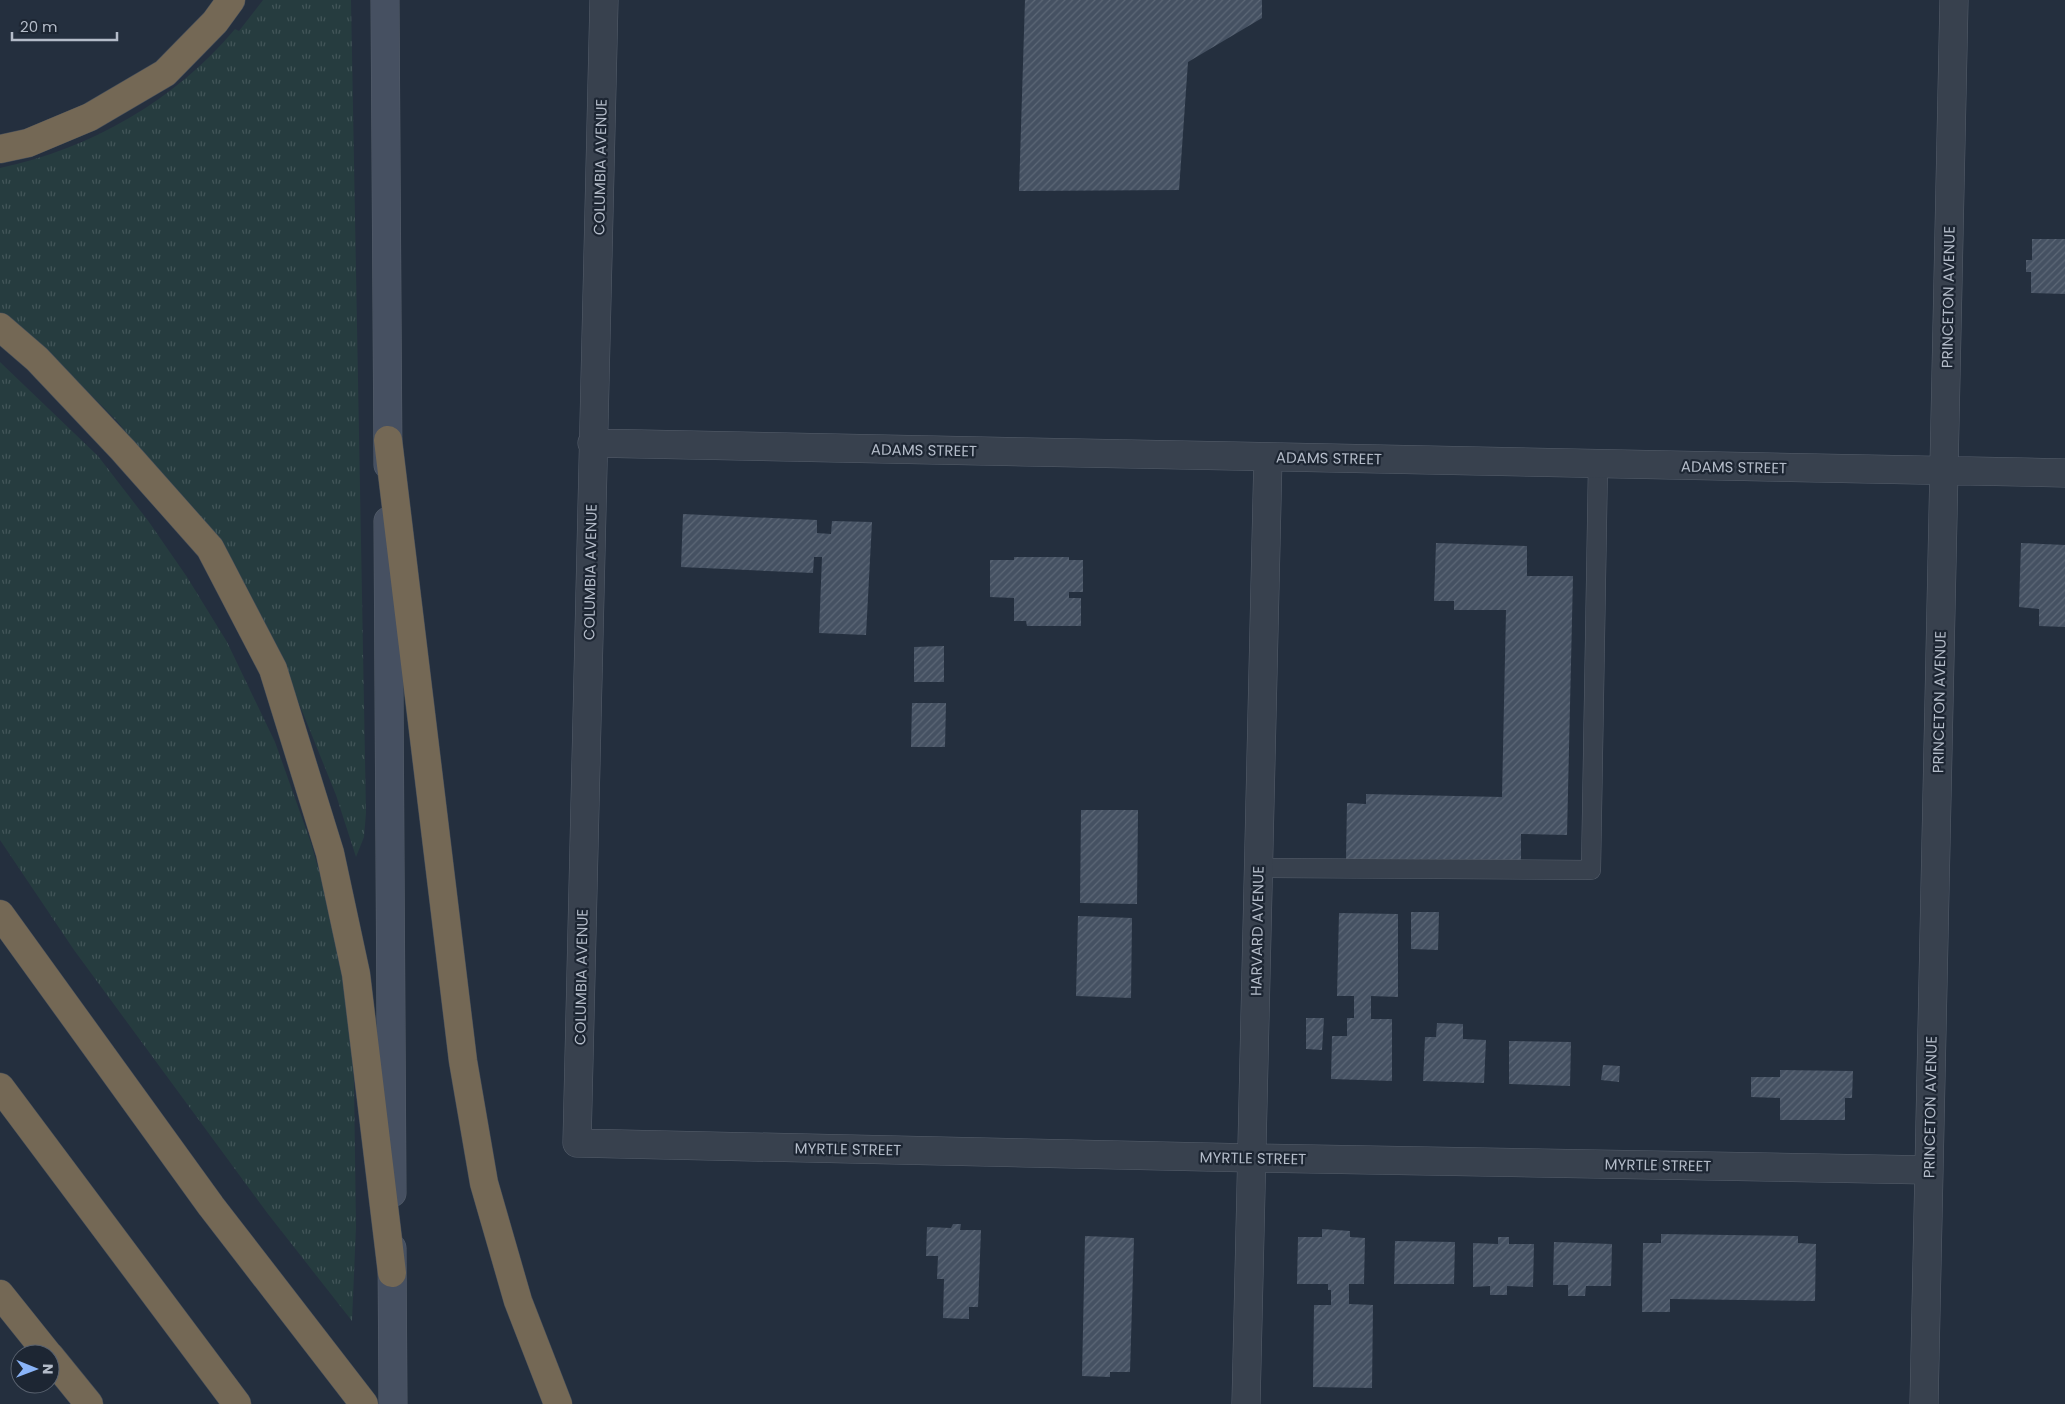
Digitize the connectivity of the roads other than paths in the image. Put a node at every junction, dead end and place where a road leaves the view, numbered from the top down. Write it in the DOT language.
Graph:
graph roads {
  1 [pos="231,0"];
  2 [pos="385,0"];
  3 [pos="604,0"];
  4 [pos="1954,0"];
  5 [pos="0,148"];
  6 [pos="0,327"];
  7 [pos="388,440"];
  8 [pos="592,443"];
  9 [pos="1268,457"];
  10 [pos="1598,464"];
  11 [pos="1944,471"];
  12 [pos="2065,473"];
  13 [pos="1258,868"];
  14 [pos="0,914"];
  15 [pos="0,1087"];
  16 [pos="577,1143"];
  17 [pos="1252,1158"];
  18 [pos="1929,1170"];
  19 [pos="392,1273"];
  20 [pos="0,1294"];
  21 [pos="40,1344"];
  22 [pos="60,1368"];
  23 [pos="89,1404"];
  24 [pos="237,1404"];
  25 [pos="364,1404"];
  26 [pos="393,1404"];
  27 [pos="558,1404"];
  28 [pos="1246,1404"];
  29 [pos="1924,1404"];
  1 -- 5 [label="highway"];
  2 -- 7 [label="main road"];
  3 -- 8 [label="street, COLUMBIA AVENUE"];
  4 -- 11 [label="street, PRINCETON AVENUE"];
  6 -- 19 [label="highway"];
  7 -- 19 [label="main road"];
  7 -- 27 [label="highway"];
  8 -- 9 [label="street, ADAMS STREET"];
  8 -- 16 [label="street, COLUMBIA AVENUE"];
  9 -- 10 [label="street, ADAMS STREET"];
  9 -- 13 [label="street, HARVARD AVENUE"];
  10 -- 11 [label="street, ADAMS STREET"];
  10 -- 13 [label="lane"];
  11 -- 12 [label="street, ADAMS STREET"];
  11 -- 18 [label="street, PRINCETON AVENUE"];
  13 -- 17 [label="street, HARVARD AVENUE"];
  14 -- 25 [label="highway"];
  15 -- 24 [label="highway"];
  16 -- 17 [label="street, MYRTLE STREET"];
  17 -- 18 [label="street, MYRTLE STREET"];
  17 -- 28 [label="street, HARVARD AVENUE"];
  18 -- 29 [label="street, PRINCETON AVENUE"];
  19 -- 26 [label="main road"];
  20 -- 21 [label="highway"];
  22 -- 23 [label="highway"];
}
